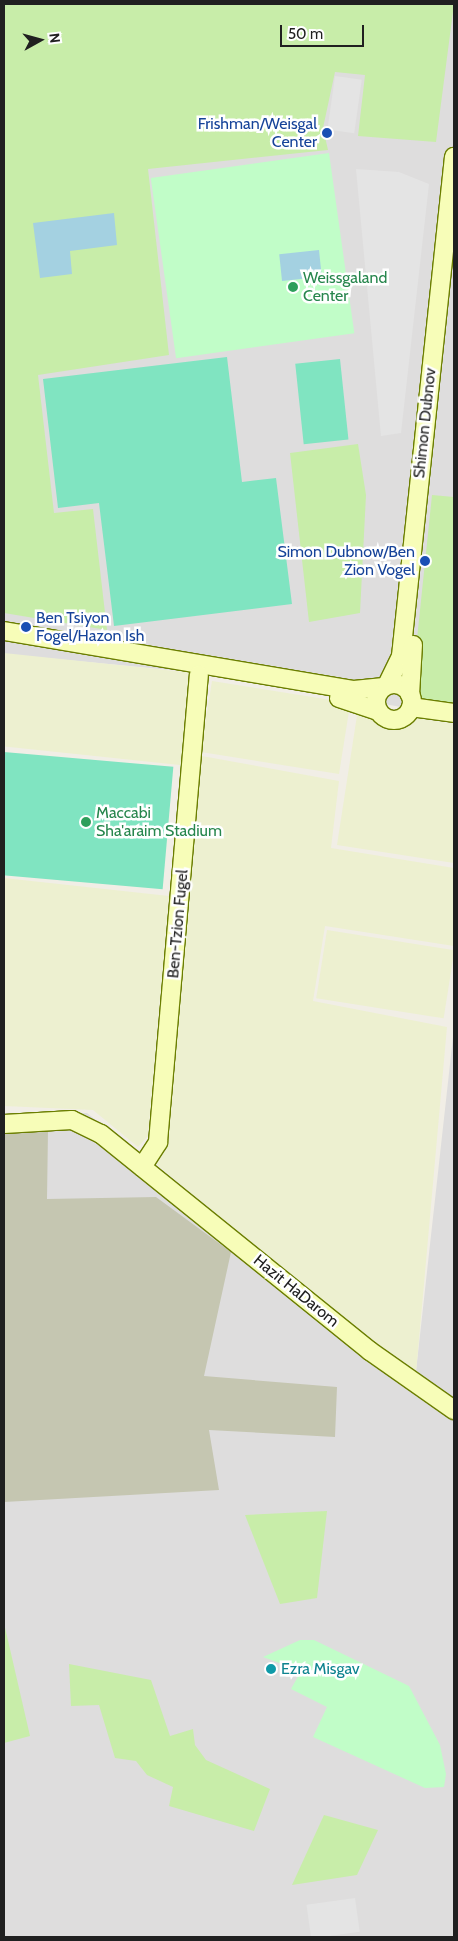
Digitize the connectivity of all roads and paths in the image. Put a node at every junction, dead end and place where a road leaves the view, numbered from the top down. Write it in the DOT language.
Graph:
graph roads {
  1 [pos="454,157"];
  2 [pos="454,251"];
  3 [pos="4,631"];
  4 [pos="4,642"];
  5 [pos="199,675"];
  6 [pos="386,686"];
  7 [pos="410,701"];
  8 [pos="378,711"];
  9 [pos="454,713"];
  10 [pos="4,1124"];
  11 [pos="142,1167"];
  12 [pos="454,1410"];
  1 -- 6 [label="street, Shimon Dubnov"];
  2 -- 7 [label="street, Shimon Dubnov"];
  3 -- 6 [label="street"];
  4 -- 5 [label="street"];
  5 -- 8 [label="street"];
  5 -- 11 [label="street, Ben-Tzion Fugel"];
  6 -- 7 [label="street"];
  6 -- 8 [label="street"];
  7 -- 8 [label="street"];
  7 -- 9 [label="street"];
  10 -- 11 [label="street, Hazit HaDarom"];
  11 -- 12 [label="street, Hazit HaDarom"];
}
